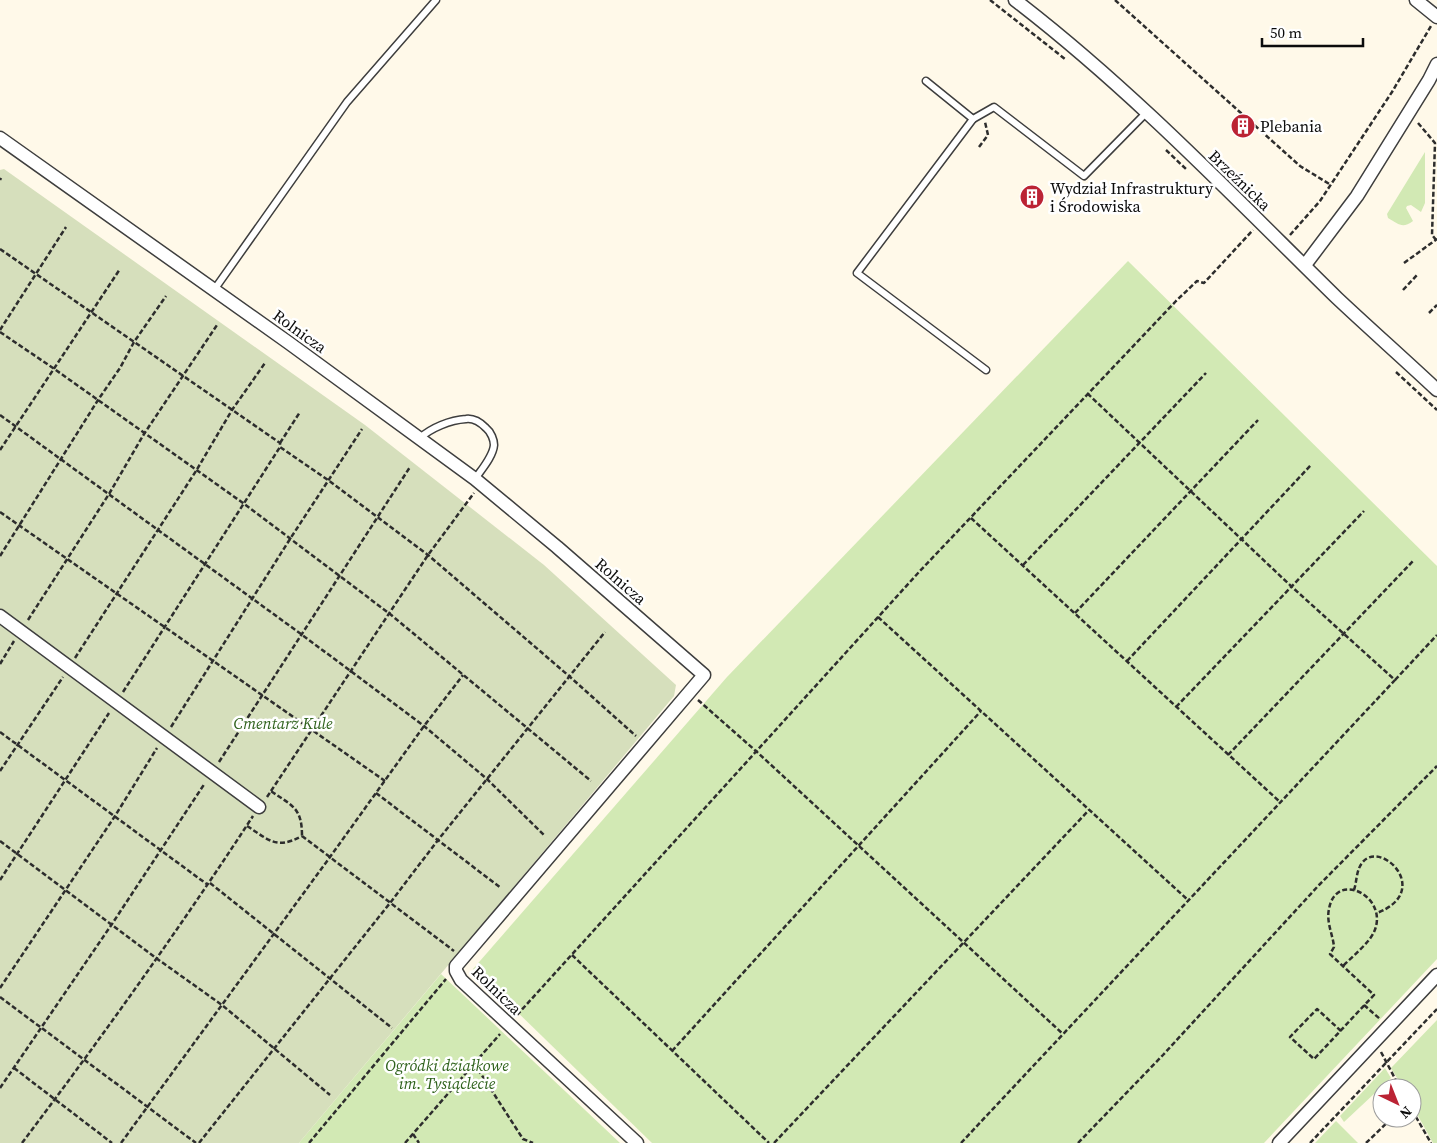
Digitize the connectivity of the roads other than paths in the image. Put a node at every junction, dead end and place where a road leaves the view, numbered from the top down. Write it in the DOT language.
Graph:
graph roads {
  1 [pos="436,0"];
  2 [pos="1015,0"];
  3 [pos="1416,0"];
  4 [pos="1437,17"];
  5 [pos="1437,64"];
  6 [pos="926,81"];
  7 [pos="1147,112"];
  8 [pos="973,119"];
  9 [pos="0,138"];
  10 [pos="1305,265"];
  11 [pos="214,290"];
  12 [pos="986,370"];
  13 [pos="1437,390"];
  14 [pos="420,438"];
  15 [pos="478,482"];
  16 [pos="0,616"];
  17 [pos="259,807"];
  18 [pos="1437,975"];
  19 [pos="637,1143"];
  20 [pos="1279,1143"];
  1 -- 11 [label="lane"];
  2 -- 7 [label="street, Brzeźnicka"];
  3 -- 4 [label="street"];
  5 -- 10 [label="street"];
  6 -- 8 [label="lane"];
  7 -- 8 [label="lane"];
  7 -- 10 [label="street, Brzeźnicka"];
  8 -- 12 [label="lane"];
  9 -- 11 [label="street, Rolnicza"];
  10 -- 13 [label="street, Brzeźnicka"];
  11 -- 14 [label="street, Rolnicza"];
  14 -- 15 [label="street, Rolnicza"];
  14 -- 15 [label="lane"];
  15 -- 19 [label="street, Rolnicza"];
  16 -- 17 [label="street"];
  18 -- 20 [label="street"];
}
